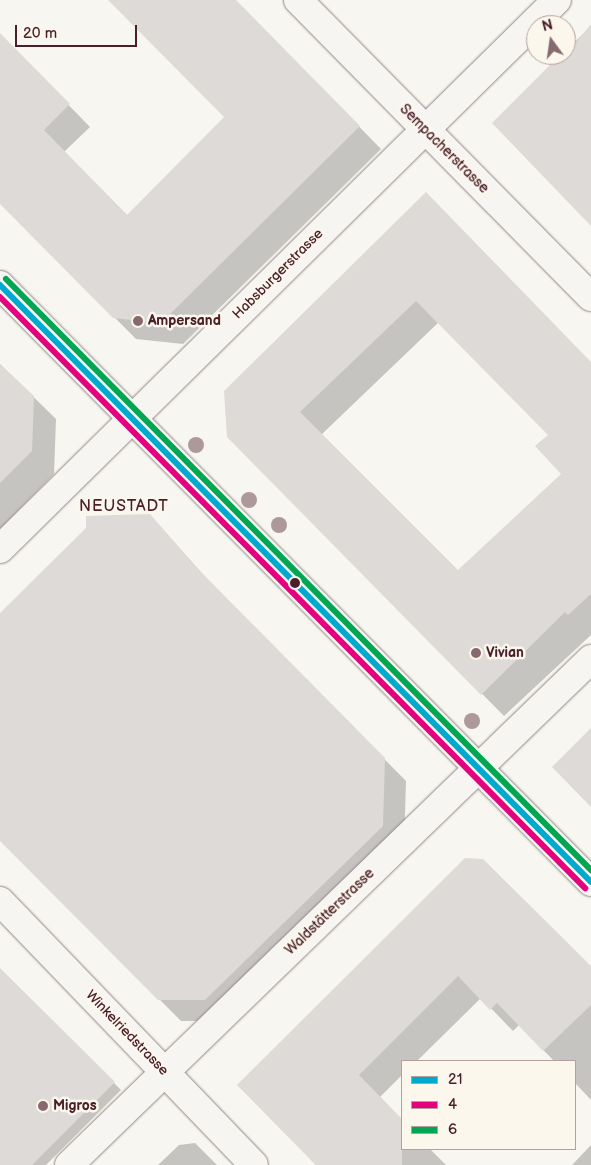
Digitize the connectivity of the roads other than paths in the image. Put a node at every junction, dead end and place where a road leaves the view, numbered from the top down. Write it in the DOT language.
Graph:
graph roads {
  1 [pos="298,0"];
  2 [pos="557,0"];
  3 [pos="425,130"];
  4 [pos="0,285"];
  5 [pos="591,297"];
  6 [pos="132,418"];
  7 [pos="0,549"];
  8 [pos="591,659"];
  9 [pos="478,768"];
  10 [pos="591,882"];
  11 [pos="0,901"];
  12 [pos="165,1072"];
  13 [pos="69,1165"];
  14 [pos="254,1165"];
  1 -- 3 [label="street, Sempacherstrasse"];
  2 -- 3 [label="street, Habsburgerstrasse"];
  3 -- 5 [label="street, Sempacherstrasse"];
  3 -- 6 [label="street, Habsburgerstrasse"];
  4 -- 6 [label="street"];
  6 -- 7 [label="street, Habsburgerstrasse"];
  6 -- 9 [label="street"];
  8 -- 9 [label="street, Waldstätterstrasse"];
  9 -- 10 [label="street"];
  9 -- 12 [label="street, Waldstätterstrasse"];
  11 -- 12 [label="street, Winkelriedstrasse"];
  12 -- 13 [label="street, Waldstätterstrasse"];
  12 -- 14 [label="street, Winkelriedstrasse"];
}
